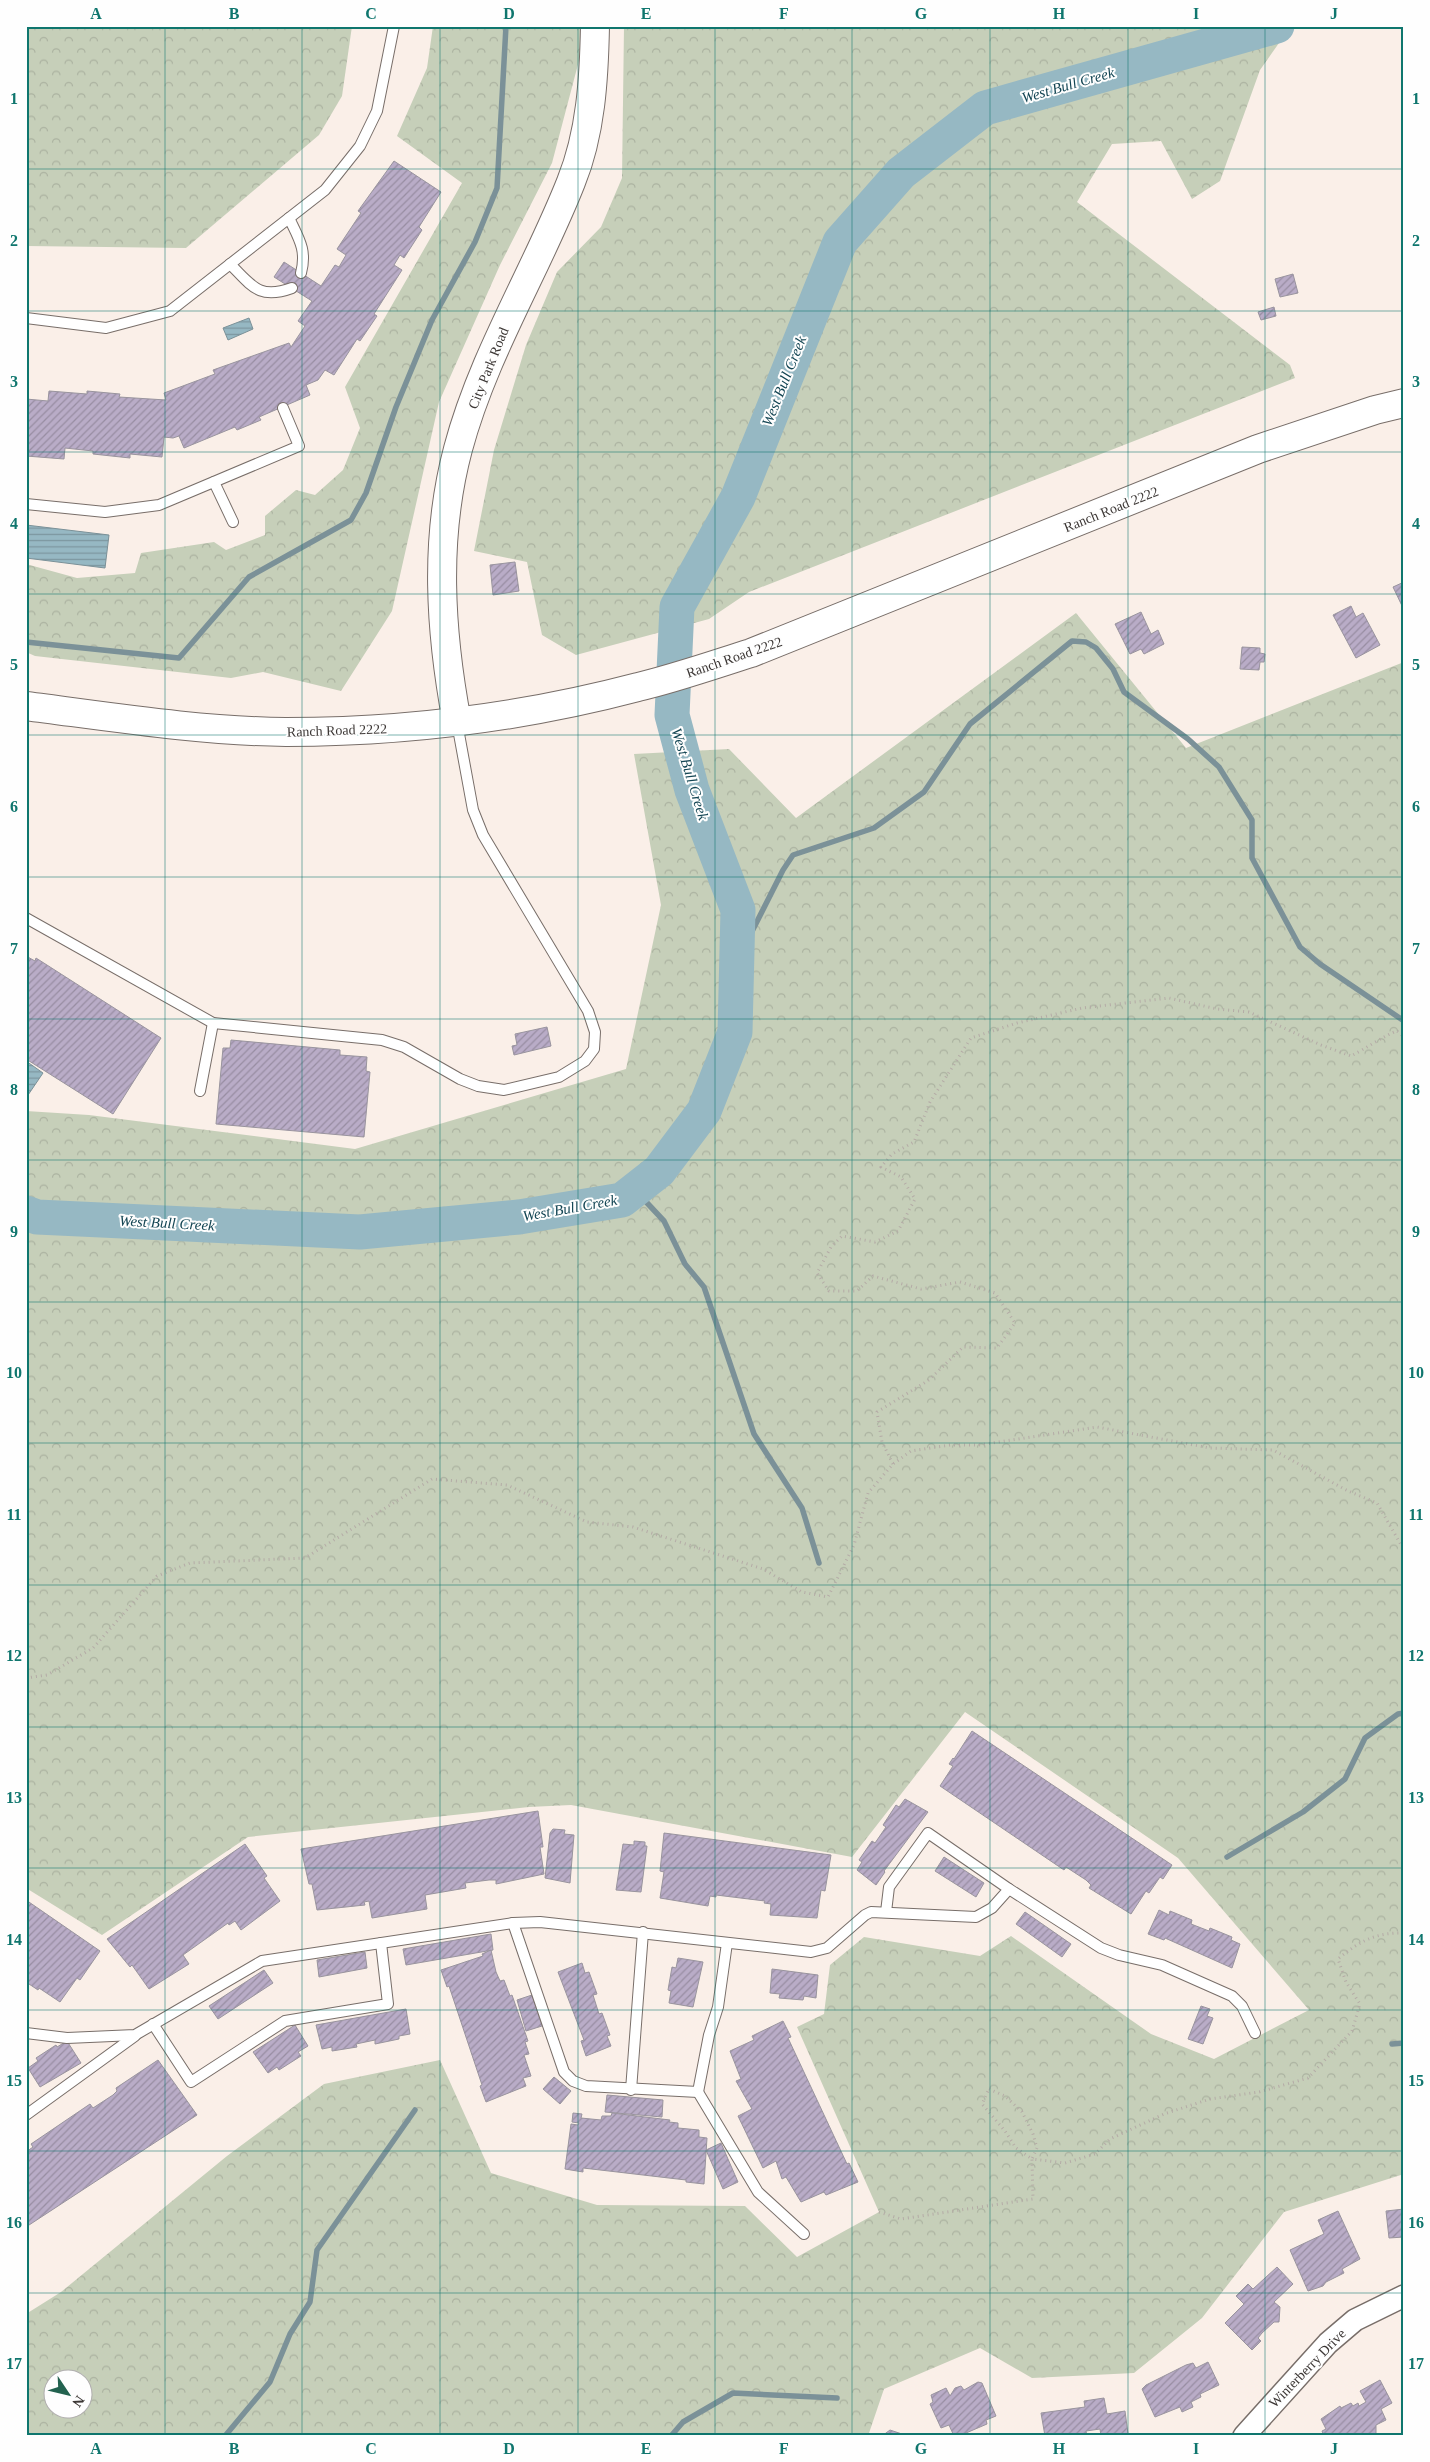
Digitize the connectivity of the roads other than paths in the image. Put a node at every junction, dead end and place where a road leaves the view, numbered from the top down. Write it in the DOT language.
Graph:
graph roads {
  1 [pos="394,26"];
  2 [pos="595,26"];
  3 [pos="288,218"];
  4 [pos="230,264"];
  5 [pos="301,273"];
  6 [pos="292,288"];
  7 [pos="26,318"];
  8 [pos="1404,403"];
  9 [pos="283,408"];
  10 [pos="214,482"];
  11 [pos="26,504"];
  12 [pos="233,522"];
  13 [pos="34,704"];
  14 [pos="457,722"];
  15 [pos="26,918"];
  16 [pos="213,1023"];
  17 [pos="200,1091"];
  18 [pos="1009,1889"];
  19 [pos="886,1912"];
  20 [pos="513,1924"];
  21 [pos="643,1932"];
  22 [pos="381,1943"];
  23 [pos="727,1943"];
  24 [pos="154,2024"];
  25 [pos="26,2033"];
  26 [pos="1255,2033"];
  27 [pos="135,2035"];
  28 [pos="631,2090"];
  29 [pos="698,2092"];
  30 [pos="26,2102"];
  31 [pos="37,2106"];
  32 [pos="26,2115"];
  33 [pos="804,2234"];
  34 [pos="1404,2296"];
  35 [pos="1244,2436"];
  1 -- 3 [label="lane"];
  2 -- 14 [label="main road, City Park Road"];
  3 -- 4 [label="lane"];
  3 -- 5 [label="lane"];
  4 -- 6 [label="lane"];
  4 -- 7 [label="lane"];
  8 -- 14 [label="main road, Ranch Road 2222"];
  9 -- 10 [label="lane"];
  10 -- 11 [label="lane"];
  10 -- 12 [label="lane"];
  13 -- 14 [label="main road, Ranch Road 2222"];
  14 -- 16 [label="lane"];
  15 -- 16 [label="lane"];
  16 -- 17 [label="lane"];
  18 -- 19 [label="lane"];
  18 -- 19 [label="lane"];
  18 -- 26 [label="lane"];
  19 -- 23 [label="lane"];
  20 -- 21 [label="lane"];
  20 -- 22 [label="lane"];
  20 -- 28 [label="lane"];
  21 -- 23 [label="lane"];
  21 -- 28 [label="lane"];
  22 -- 24 [label="lane"];
  22 -- 24 [label="lane"];
  23 -- 29 [label="lane"];
  24 -- 27 [label="lane"];
  25 -- 27 [label="lane"];
  27 -- 31 [label="lane"];
  28 -- 29 [label="lane"];
  29 -- 33 [label="lane"];
  30 -- 31 [label="lane"];
  31 -- 32 [label="lane"];
  34 -- 35 [label="street, Winterberry Drive"];
}
